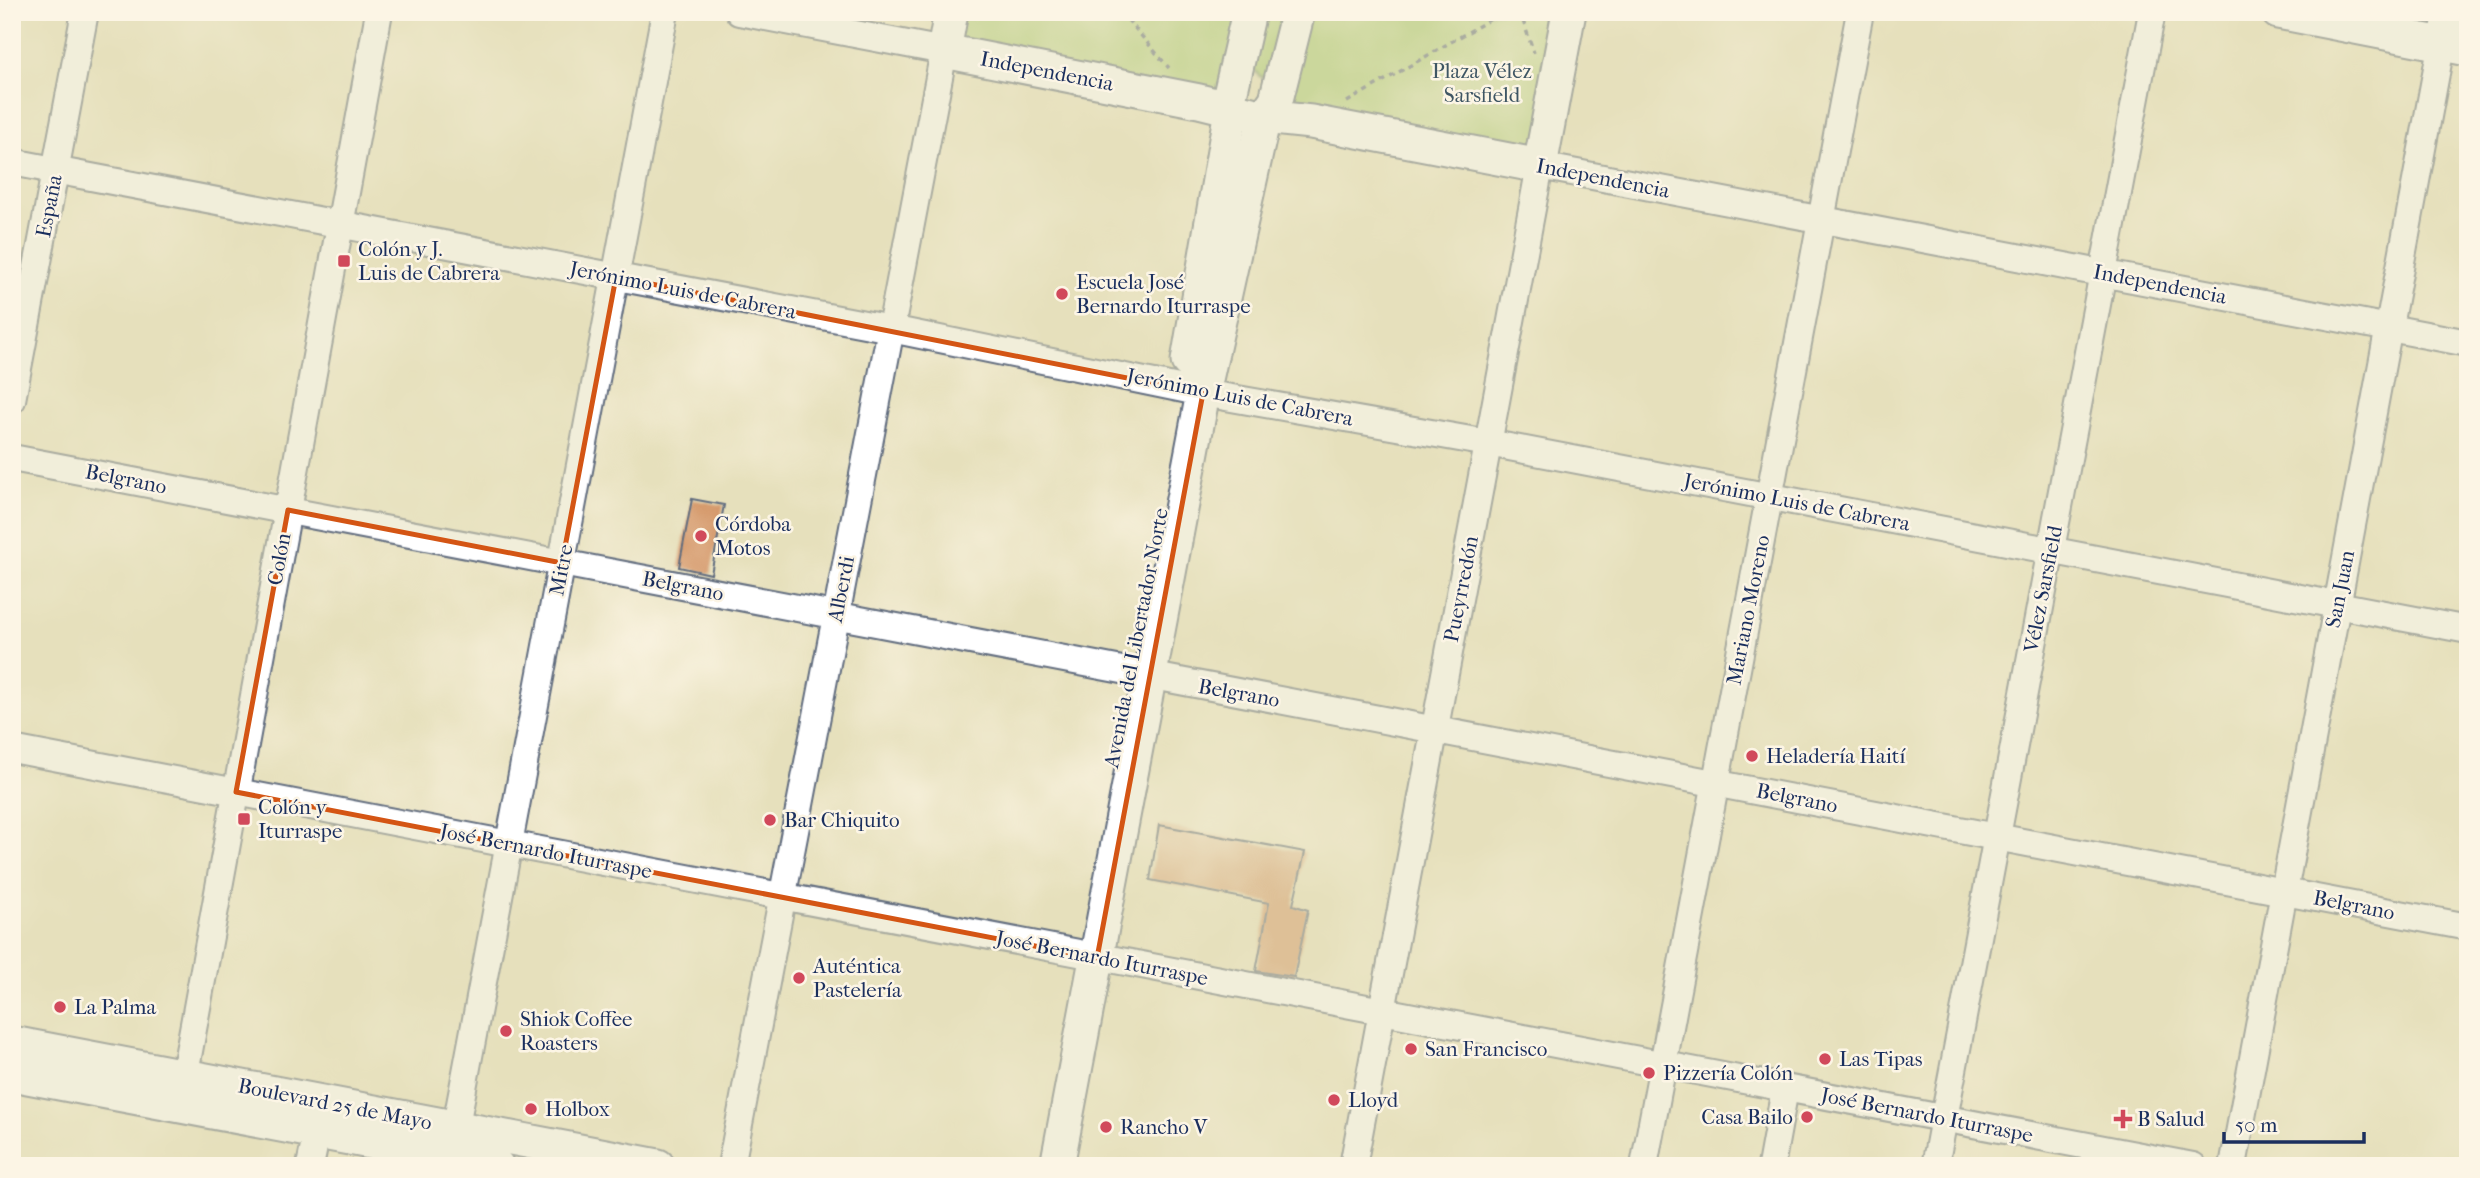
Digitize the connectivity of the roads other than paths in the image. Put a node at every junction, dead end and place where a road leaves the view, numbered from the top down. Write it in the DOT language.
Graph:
graph roads {
  1 [pos="85,12"];
  2 [pos="379,12"];
  3 [pos="665,12"];
  4 [pos="739,12"];
  5 [pos="951,12"];
  6 [pos="1249,12"];
  7 [pos="1298,12"];
  8 [pos="1569,12"];
  9 [pos="1860,12"];
  10 [pos="2152,12"];
  11 [pos="2278,12"];
  12 [pos="2468,16"];
  13 [pos="2452,29"];
  14 [pos="944,51"];
  15 [pos="1231,110"];
  16 [pos="1264,117"];
  17 [pos="12,162"];
  18 [pos="1540,166"];
  19 [pos="55,170"];
  20 [pos="1821,219"];
  21 [pos="340,225"];
  22 [pos="2103,273"];
  23 [pos="615,277"];
  24 [pos="2389,328"];
  25 [pos="891,330"];
  26 [pos="2468,343"];
  27 [pos="1194,389"];
  28 [pos="12,400"];
  29 [pos="1488,443"];
  30 [pos="12,458"];
  31 [pos="1769,497"];
  32 [pos="288,510"];
  33 [pos="2051,550"];
  34 [pos="562,563"];
  35 [pos="2337,605"];
  36 [pos="836,615"];
  37 [pos="2468,629"];
  38 [pos="1140,674"];
  39 [pos="1434,729"];
  40 [pos="12,749"];
  41 [pos="1715,783"];
  42 [pos="236,792"];
  43 [pos="1997,837"];
  44 [pos="509,844"];
  45 [pos="2284,891"];
  46 [pos="783,896"];
  47 [pos="2468,927"];
  48 [pos="1086,956"];
  49 [pos="1382,1011"];
  50 [pos="12,1043"];
  51 [pos="1662,1064"];
  52 [pos="12,1074"];
  53 [pos="1785,1089"];
  54 [pos="182,1090"];
  55 [pos="320,1117"];
  56 [pos="1944,1118"];
  57 [pos="452,1150"];
  58 [pos="310,1166"];
  59 [pos="497,1166"];
  60 [pos="657,1166"];
  61 [pos="731,1166"];
  62 [pos="1036,1166"];
  63 [pos="1057,1166"];
  64 [pos="1353,1166"];
  65 [pos="1644,1166"];
  66 [pos="1771,1166"];
  67 [pos="1935,1166"];
  68 [pos="2193,1166"];
  69 [pos="2233,1166"];
  1 -- 19 [label="street, España"];
  2 -- 21 [label="street, Colón"];
  3 -- 23 [label="street, Mitre"];
  4 -- 14 [label="street, Independencia"];
  5 -- 14 [label="main road, Alberdi"];
  6 -- 15 [label="main road, Avenida del Libertador Norte"];
  7 -- 16 [label="main road, Avenida del Libertador Norte"];
  8 -- 18 [label="main road, Pueyrredón"];
  9 -- 20 [label="street, Mariano Moreno"];
  10 -- 22 [label="street, Vélez Sarsfield"];
  11 -- 13 [label="main road"];
  12 -- 13 [label="main road"];
  13 -- 24 [label="street, San Juan"];
  14 -- 15 [label="main road, Independencia"];
  14 -- 25 [label="street, Alberdi"];
  15 -- 16 [label="main road, Independencia"];
  15 -- 27 [label="main road, Avenida del Libertador Norte"];
  16 -- 18 [label="main road, Independencia"];
  16 -- 27 [label="main road, Avenida del Libertador Norte"];
  17 -- 19 [label="street, Jerónimo Luis de Cabrera"];
  18 -- 20 [label="street, Independencia"];
  18 -- 29 [label="street, Pueyrredón"];
  19 -- 21 [label="street, Jerónimo Luis de Cabrera"];
  19 -- 28 [label="street, España"];
  20 -- 22 [label="street, Independencia"];
  20 -- 31 [label="street, Mariano Moreno"];
  21 -- 23 [label="street, Jerónimo Luis de Cabrera"];
  21 -- 32 [label="street, Colón"];
  22 -- 24 [label="street, Independencia"];
  22 -- 33 [label="street, Vélez Sarsfield"];
  23 -- 25 [label="street, Jerónimo Luis de Cabrera"];
  23 -- 34 [label="street, Mitre"];
  24 -- 26 [label="street, Independencia"];
  24 -- 35 [label="street, San Juan"];
  25 -- 27 [label="street, Jerónimo Luis de Cabrera"];
  25 -- 36 [label="street, Alberdi"];
  27 -- 29 [label="street, Jerónimo Luis de Cabrera"];
  27 -- 38 [label="main road, Avenida del Libertador Norte"];
  29 -- 31 [label="street, Jerónimo Luis de Cabrera"];
  29 -- 39 [label="street, Pueyrredón"];
  30 -- 32 [label="street, Belgrano"];
  31 -- 33 [label="street, Jerónimo Luis de Cabrera"];
  31 -- 41 [label="street, Mariano Moreno"];
  32 -- 34 [label="street, Belgrano"];
  32 -- 42 [label="street, Colón"];
  33 -- 35 [label="street, Jerónimo Luis de Cabrera"];
  33 -- 43 [label="street, Vélez Sarsfield"];
  34 -- 36 [label="street, Belgrano"];
  34 -- 44 [label="street, Mitre"];
  35 -- 37 [label="street, Jerónimo Luis de Cabrera"];
  35 -- 45 [label="street, San Juan"];
  36 -- 38 [label="street, Belgrano"];
  36 -- 46 [label="street, Alberdi"];
  38 -- 39 [label="street, Belgrano"];
  38 -- 48 [label="main road, Avenida del Libertador Norte"];
  39 -- 41 [label="street, Belgrano"];
  39 -- 49 [label="street, Pueyrredón"];
  40 -- 42 [label="street, José Bernardo Iturraspe"];
  41 -- 43 [label="street, Belgrano"];
  41 -- 51 [label="street, Mariano Moreno"];
  42 -- 44 [label="street, José Bernardo Iturraspe"];
  42 -- 54 [label="street, Colón"];
  43 -- 45 [label="street, Belgrano"];
  43 -- 56 [label="street, Vélez Sarsfield"];
  44 -- 46 [label="street, José Bernardo Iturraspe"];
  44 -- 57 [label="street, Mitre"];
  45 -- 47 [label="street, Belgrano"];
  45 -- 69 [label="street, San Juan"];
  46 -- 48 [label="street, José Bernardo Iturraspe"];
  46 -- 61 [label="street, Alberdi"];
  48 -- 49 [label="street, José Bernardo Iturraspe"];
  48 -- 62 [label="main road, Avenida del Libertador Norte"];
  48 -- 63 [label="main road, Avenida del Libertador Norte"];
  49 -- 51 [label="street, José Bernardo Iturraspe"];
  49 -- 64 [label="street, Pueyrredón"];
  50 -- 54 [label="main road, Boulevard 25 de Mayo"];
  51 -- 53 [label="street, José Bernardo Iturraspe"];
  51 -- 65 [label="street, Mariano Moreno"];
  52 -- 54 [label="main road, Boulevard 25 de Mayo"];
  53 -- 56 [label="street, José Bernardo Iturraspe"];
  53 -- 66 [label="street"];
  54 -- 55 [label="main road, Boulevard 25 de Mayo"];
  55 -- 57 [label="main road, Boulevard 25 de Mayo"];
  55 -- 58 [label="street"];
  56 -- 67 [label="street, Vélez Sarsfield"];
  56 -- 68 [label="street, José Bernardo Iturraspe"];
  57 -- 59 [label="main road, Boulevard 25 de Mayo"];
  57 -- 60 [label="main road, Boulevard 25 de Mayo"];
}
